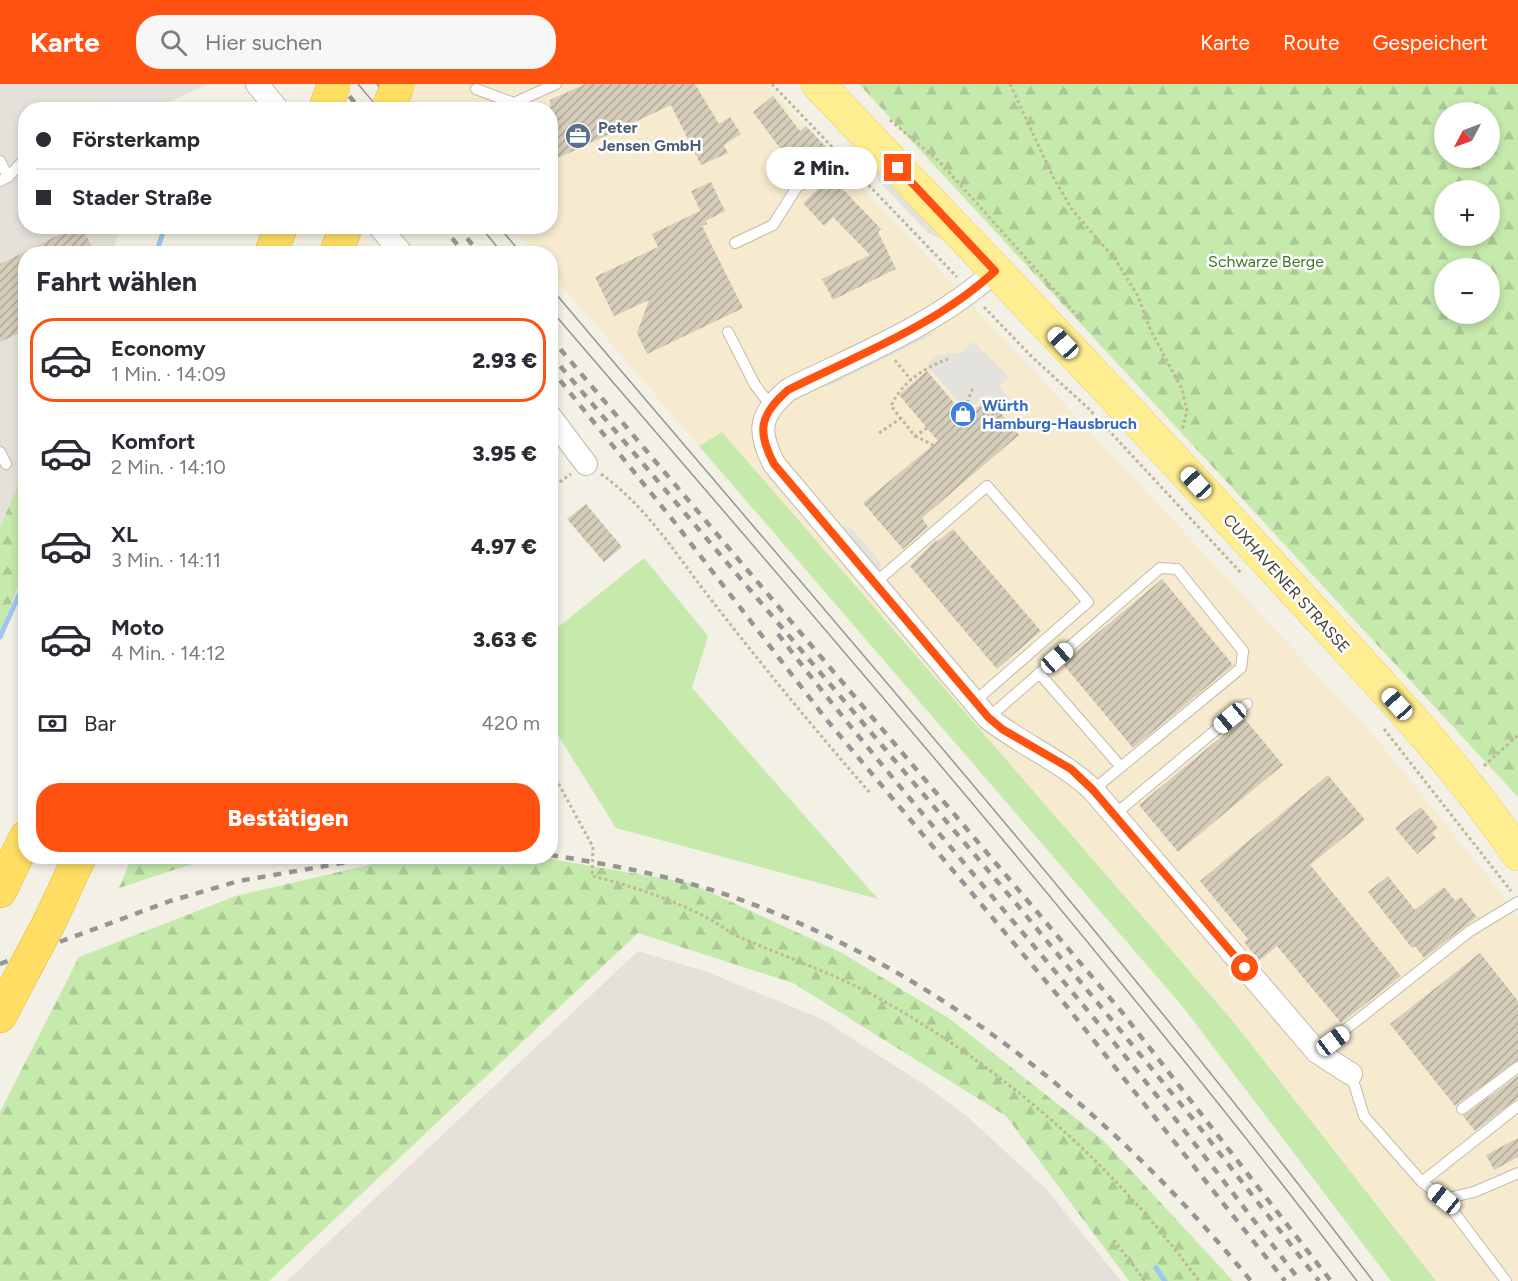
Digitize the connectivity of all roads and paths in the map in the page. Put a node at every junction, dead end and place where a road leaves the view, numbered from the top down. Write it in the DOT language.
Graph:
graph roads {
  1 [pos="257,84"];
  2 [pos="334,84"];
  3 [pos="398,84"];
  4 [pos="556,84"];
  5 [pos="772,84"];
  6 [pos="818,84"];
  7 [pos="1010,84"];
  8 [pos="476,89"];
  9 [pos="272,102"];
  10 [pos="328,102"];
  11 [pos="391,102"];
  12 [pos="509,102"];
  13 [pos="518,102"];
  14 [pos="876,145"];
  15 [pos="0,161"];
  16 [pos="845,161"];
  17 [pos="18,166"];
  18 [pos="4,179"];
  19 [pos="386,234"];
  20 [pos="735,243"];
  21 [pos="395,246"];
  22 [pos="995,271"];
  23 [pos="970,293"];
  24 [pos="728,332"];
  25 [pos="948,359"];
  26 [pos="973,387"];
  27 [pos="771,406"];
  28 [pos="963,414"];
  29 [pos="900,419"];
  30 [pos="558,427"];
  31 [pos="927,428"];
  32 [pos="879,433"];
  33 [pos="915,436"];
  34 [pos="933,445"];
  35 [pos="1164,450"];
  36 [pos="0,452"];
  37 [pos="6,464"];
  38 [pos="586,464"];
  39 [pos="1245,578"];
  40 [pos="875,583"];
  41 [pos="1039,673"];
  42 [pos="1247,704"];
  43 [pos="981,710"];
  44 [pos="1382,725"];
  45 [pos="1518,735"];
  46 [pos="1121,766"];
  47 [pos="558,782"];
  48 [pos="1464,782"];
  49 [pos="1093,790"];
  50 [pos="871,794"];
  51 [pos="1114,815"];
  52 [pos="18,854"];
  53 [pos="1518,854"];
  54 [pos="76,864"];
  55 [pos="0,891"];
  56 [pos="1518,901"];
  57 [pos="0,1016"];
  58 [pos="1317,1052"];
  59 [pos="1518,1066"];
  60 [pos="1351,1074"];
  61 [pos="1518,1106"];
  62 [pos="1462,1109"];
  63 [pos="1518,1173"];
  64 [pos="1422,1182"];
  65 [pos="1444,1199"];
  66 [pos="1114,1240"];
  67 [pos="1145,1281"];
  68 [pos="1199,1281"];
  69 [pos="1506,1281"];
  1 -- 9 [label="street"];
  2 -- 10 [label="highway, bridge"];
  3 -- 11 [label="highway, bridge"];
  4 -- 13 [label="lane"];
  5 -- 16 [label="path"];
  6 -- 14 [label="main road, CUXHAVENER STRASSE"];
  7 -- 35 [label="path"];
  8 -- 12 [label="lane"];
  14 -- 16 [label="lane"];
  14 -- 22 [label="main road, CUXHAVENER STRASSE"];
  15 -- 18 [label="lane"];
  16 -- 20 [label="lane"];
  16 -- 23 [label="path"];
  17 -- 18 [label="lane"];
  19 -- 21 [label="street"];
  22 -- 23 [label="street"];
  22 -- 35 [label="main road, CUXHAVENER STRASSE"];
  23 -- 27 [label="street"];
  23 -- 39 [label="path"];
  24 -- 27 [label="lane"];
  25 -- 29 [label="path"];
  26 -- 28 [label="path"];
  27 -- 40 [label="street"];
  29 -- 32 [label="path"];
  29 -- 33 [label="path"];
  30 -- 38 [label="street"];
  31 -- 33 [label="path"];
  33 -- 34 [label="path"];
  35 -- 48 [label="main road, CUXHAVENER STRASSE"];
  36 -- 37 [label="lane"];
  38 -- 50 [label="path"];
  40 -- 43 [label="street"];
  40 -- 43 [label="lane"];
  41 -- 43 [label="lane"];
  41 -- 46 [label="lane"];
  41 -- 46 [label="lane"];
  42 -- 51 [label="lane"];
  43 -- 49 [label="street"];
  44 -- 56 [label="path"];
  45 -- 48 [label="path"];
  46 -- 49 [label="lane"];
  47 -- 68 [label="path"];
  48 -- 53 [label="main road, CUXHAVENER STRASSE"];
  49 -- 51 [label="street"];
  51 -- 58 [label="street"];
  52 -- 55 [label="highway"];
  54 -- 57 [label="highway, bridge"];
  56 -- 58 [label="lane"];
  58 -- 60 [label="street"];
  59 -- 62 [label="lane"];
  60 -- 64 [label="lane"];
  61 -- 64 [label="lane"];
  63 -- 65 [label="lane"];
  64 -- 65 [label="lane"];
  65 -- 69 [label="lane"];
  66 -- 67 [label="path"];
}
